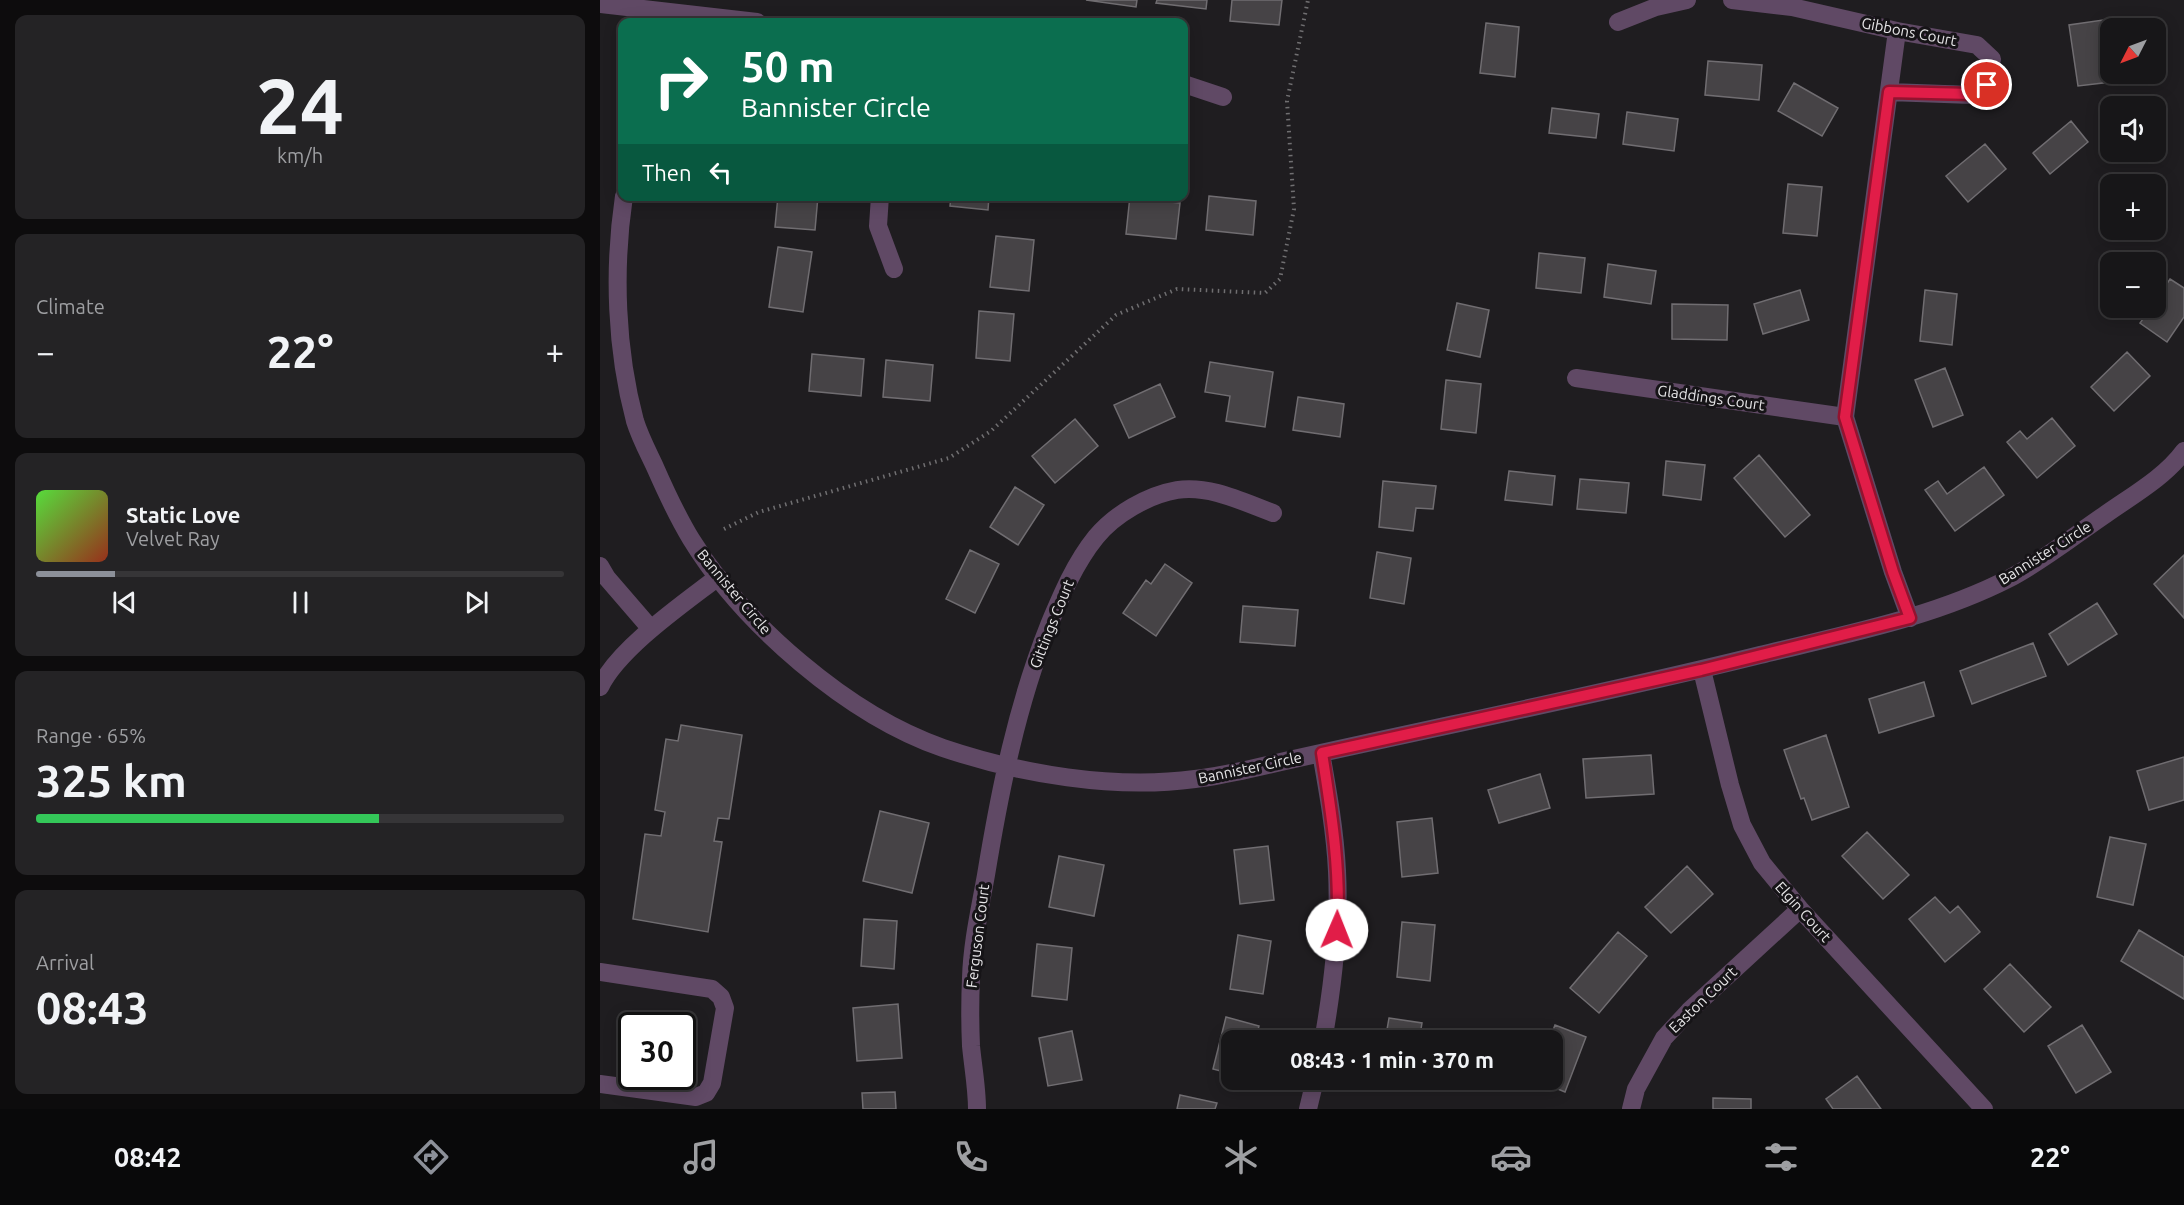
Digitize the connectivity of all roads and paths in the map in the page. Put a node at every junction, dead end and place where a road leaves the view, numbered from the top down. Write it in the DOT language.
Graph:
graph roads {
  1 [pos="1308,0"];
  2 [pos="1687,0"];
  3 [pos="1732,0"];
  4 [pos="600,4"];
  5 [pos="651,11"];
  6 [pos="718,18"];
  7 [pos="1618,22"];
  8 [pos="1897,31"];
  9 [pos="1188,85"];
  10 [pos="1889,92"];
  11 [pos="1223,97"];
  12 [pos="624,201"];
  13 [pos="880,201"];
  14 [pos="894,269"];
  15 [pos="1576,378"];
  16 [pos="1845,417"];
  17 [pos="2181,461"];
  18 [pos="1273,513"];
  19 [pos="724,529"];
  20 [pos="600,566"];
  21 [pos="717,577"];
  22 [pos="1910,618"];
  23 [pos="651,629"];
  24 [pos="607,665"];
  25 [pos="1701,670"];
  26 [pos="600,687"];
  27 [pos="1322,753"];
  28 [pos="1007,765"];
  29 [pos="1800,909"];
  30 [pos="600,972"];
  31 [pos="1325,1030"];
  32 [pos="600,1084"];
  33 [pos="1313,1090"];
  34 [pos="977,1109"];
  35 [pos="1308,1109"];
  36 [pos="1631,1109"];
  37 [pos="1984,1109"];
  1 -- 19 [label="path"];
  2 -- 7 [label="street"];
  3 -- 8 [label="street, Gibbons Court"];
  4 -- 5 [label="street"];
  5 -- 6 [label="street"];
  8 -- 10 [label="street"];
  8 -- 10 [label="street, Gibbons Court"];
  9 -- 11 [label="street"];
  10 -- 16 [label="street"];
  12 -- 21 [label="street, Bannister Circle"];
  13 -- 14 [label="street"];
  15 -- 16 [label="street, Gladdings Court"];
  16 -- 22 [label="street"];
  17 -- 22 [label="street, Bannister Circle"];
  18 -- 28 [label="street, Gittings Court"];
  20 -- 23 [label="street"];
  21 -- 23 [label="street"];
  21 -- 28 [label="street, Bannister Circle"];
  22 -- 25 [label="street, Bannister Circle"];
  23 -- 24 [label="street"];
  24 -- 26 [label="street"];
  25 -- 27 [label="street, Bannister Circle"];
  25 -- 29 [label="street, Elgin Court"];
  27 -- 28 [label="street, Bannister Circle"];
  27 -- 31 [label="street"];
  28 -- 34 [label="street, Ferguson Court"];
  29 -- 36 [label="street, Easton Court"];
  29 -- 37 [label="street, Elgin Court"];
  30 -- 32 [label="street"];
  33 -- 35 [label="street"];
}
